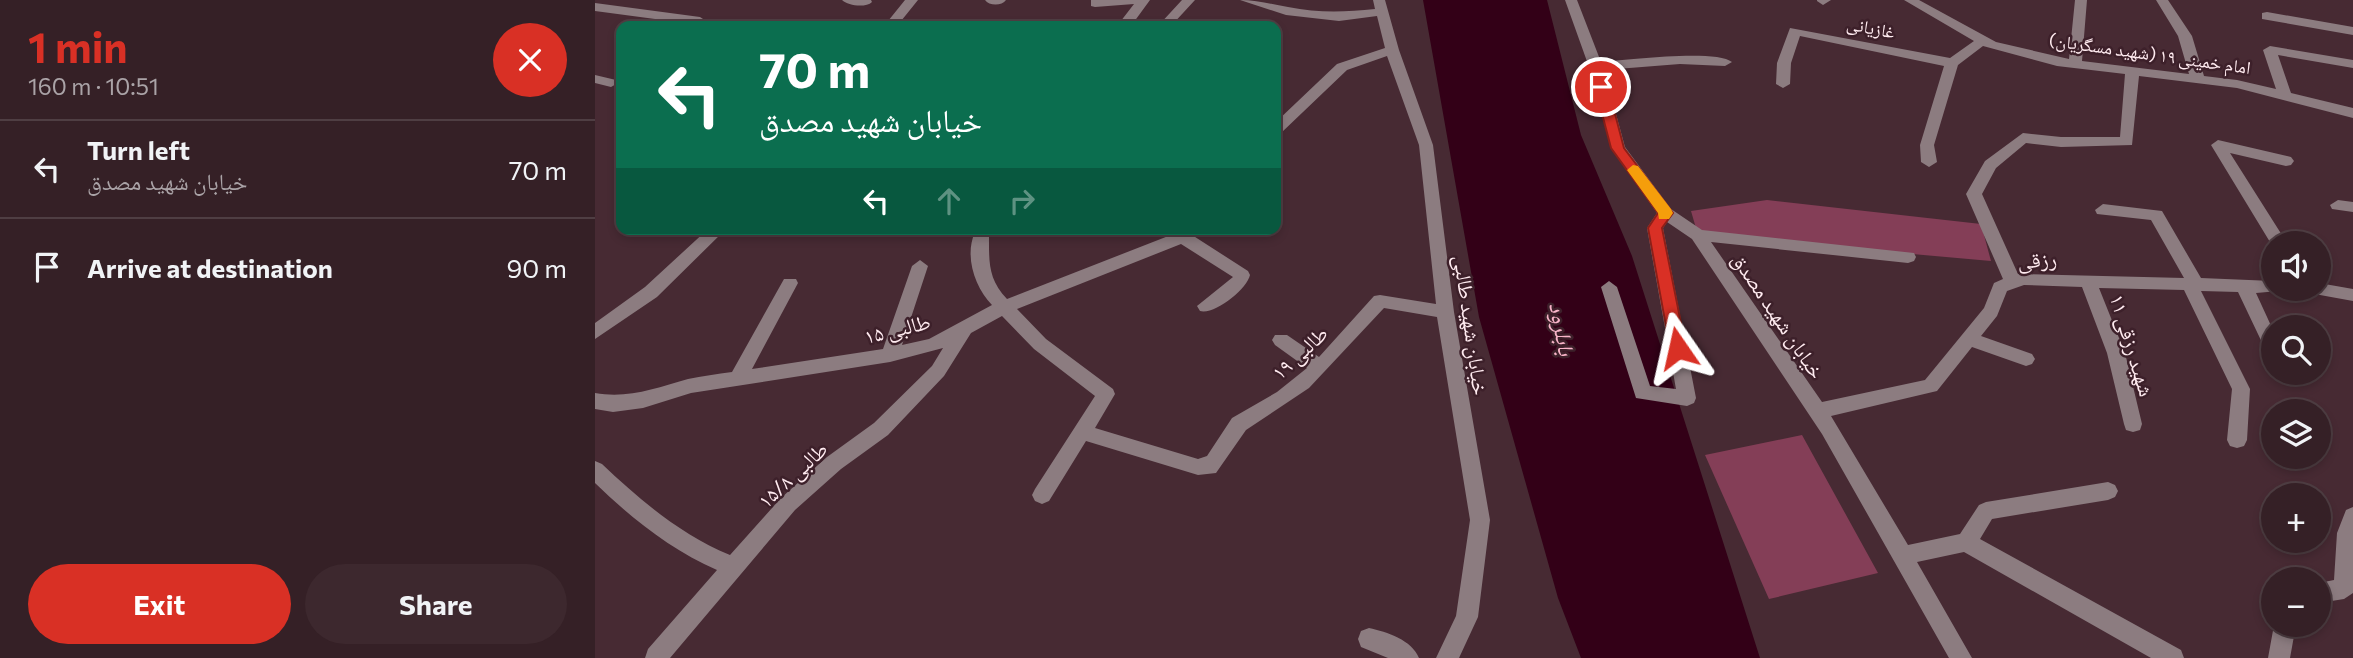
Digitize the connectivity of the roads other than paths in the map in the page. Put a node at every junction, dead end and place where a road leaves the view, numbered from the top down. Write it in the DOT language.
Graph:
graph roads {
  1 [pos="848,0"];
  2 [pos="912,0"];
  3 [pos="991,0"];
  4 [pos="1000,0"];
  5 [pos="1143,0"];
  6 [pos="1189,0"];
  7 [pos="1246,0"];
  8 [pos="1570,0"];
  9 [pos="1910,0"];
  10 [pos="2081,0"];
  11 [pos="2162,0"];
  12 [pos="866,2"];
  13 [pos="1095,2"];
  14 [pos="1381,6"];
  15 [pos="595,7"];
  16 [pos="2267,16"];
  17 [pos="700,21"];
  18 [pos="894,21"];
  19 [pos="1128,21"];
  20 [pos="1170,21"];
  21 [pos="2353,31"];
  22 [pos="1983,40"];
  23 [pos="1392,50"];
  24 [pos="1725,62"];
  25 [pos="1952,63"];
  26 [pos="2075,64"];
  27 [pos="2353,64"];
  28 [pos="1596,66"];
  29 [pos="2132,72"];
  30 [pos="595,79"];
  31 [pos="2198,80"];
  32 [pos="611,82"];
  33 [pos="1783,84"];
  34 [pos="2284,94"];
  35 [pos="2353,113"];
  36 [pos="1281,125"];
  37 [pos="2286,161"];
  38 [pos="1929,162"];
  39 [pos="2103,210"];
  40 [pos="1665,213"];
  41 [pos="2272,231"];
  42 [pos="712,235"];
  43 [pos="1180,235"];
  44 [pos="1188,235"];
  45 [pos="1698,235"];
  46 [pos="981,236"];
  47 [pos="1908,257"];
  48 [pos="920,266"];
  49 [pos="2088,281"];
  50 [pos="2014,282"];
  51 [pos="790,283"];
  52 [pos="2192,284"];
  53 [pos="2244,286"];
  54 [pos="1609,287"];
  55 [pos="2261,287"];
  56 [pos="2331,292"];
  57 [pos="2353,295"];
  58 [pos="1206,306"];
  59 [pos="1004,307"];
  60 [pos="1445,312"];
  61 [pos="2261,322"];
  62 [pos="964,330"];
  63 [pos="595,331"];
  64 [pos="1969,339"];
  65 [pos="1281,340"];
  66 [pos="890,355"];
  67 [pos="2026,359"];
  68 [pos="1320,367"];
  69 [pos="737,380"];
  70 [pos="595,401"];
  71 [pos="1817,411"];
  72 [pos="2133,424"];
  73 [pos="1082,432"];
  74 [pos="2237,440"];
  75 [pos="595,470"];
  76 [pos="2108,491"];
  77 [pos="1042,495"];
  78 [pos="2353,516"];
  79 [pos="1966,542"];
  80 [pos="1902,556"];
  81 [pos="734,567"];
  82 [pos="2331,591"];
  83 [pos="2283,637"];
  84 [pos="1369,639"];
  85 [pos="656,657"];
  86 [pos="1408,658"];
  87 [pos="1447,658"];
  88 [pos="1961,658"];
  89 [pos="2173,658"];
  90 [pos="2279,658"];
  1 -- 12 [label="street"];
  2 -- 18 [label="street"];
  3 -- 4 [label="street"];
  5 -- 13 [label="street"];
  5 -- 19 [label="street"];
  6 -- 20 [label="street"];
  7 -- 14 [label="street"];
  8 -- 28 [label="street, خیابان شهید مصدق"];
  9 -- 22 [label="street, امام خمینی ۱۹ (شهید مسگریان)"];
  10 -- 26 [label="street"];
  11 -- 31 [label="street"];
  14 -- 23 [label="street, خیابان شهید طالبی"];
  15 -- 17 [label="street"];
  16 -- 21 [label="street"];
  22 -- 25 [label="street"];
  22 -- 26 [label="street, امام خمینی ۱۹ (شهید مسگریان)"];
  23 -- 36 [label="street"];
  23 -- 60 [label="street, خیابان شهید طالبی"];
  24 -- 28 [label="street"];
  25 -- 33 [label="street, غازیانی"];
  25 -- 38 [label="street"];
  26 -- 29 [label="street, امام خمینی ۱۹ (شهید مسگریان)"];
  27 -- 34 [label="street"];
  28 -- 40 [label="street, خیابان شهید مصدق"];
  29 -- 31 [label="street, امام خمینی ۱۹ (شهید مسگریان)"];
  29 -- 50 [label="street"];
  30 -- 32 [label="street"];
  31 -- 34 [label="street, امام خمینی ۱۹ (شهید مسگریان)"];
  34 -- 35 [label="street, امام خمینی ۱۹ (شهید مسگریان)"];
  37 -- 41 [label="street"];
  39 -- 52 [label="street"];
  40 -- 45 [label="street, خیابان شهید مصدق"];
  40 -- 54 [label="street"];
  42 -- 63 [label="street"];
  43 -- 59 [label="street, طالبی ۱۵"];
  44 -- 58 [label="street"];
  45 -- 47 [label="street"];
  45 -- 71 [label="street, خیابان شهید مصدق"];
  46 -- 59 [label="street"];
  48 -- 66 [label="street"];
  49 -- 50 [label="street, رزقی"];
  49 -- 52 [label="street, رزقی"];
  49 -- 72 [label="street, شهید رزقی ۱۱"];
  50 -- 64 [label="street, رزقی"];
  51 -- 69 [label="street"];
  52 -- 53 [label="street, رزقی"];
  52 -- 74 [label="street"];
  53 -- 55 [label="street, رزقی"];
  53 -- 61 [label="street"];
  56 -- 57 [label="street"];
  59 -- 62 [label="street, طالبی ۱۵"];
  59 -- 73 [label="street"];
  60 -- 68 [label="street, طالبی ۱۹"];
  60 -- 87 [label="street, خیابان شهید طالبی"];
  62 -- 66 [label="street, طالبی ۱۵"];
  62 -- 81 [label="street, طالبی ۱۵/۸"];
  64 -- 67 [label="street"];
  64 -- 71 [label="street, رزقی"];
  65 -- 68 [label="street"];
  66 -- 69 [label="street, طالبی ۱۵"];
  68 -- 73 [label="street, طالبی ۱۹"];
  69 -- 70 [label="street, طالبی ۱۵"];
  71 -- 80 [label="street, خیابان شهید مصدق"];
  73 -- 77 [label="street"];
  75 -- 81 [label="street"];
  76 -- 79 [label="street"];
  78 -- 82 [label="street"];
  79 -- 80 [label="street"];
  79 -- 89 [label="street"];
  80 -- 88 [label="street, خیابان شهید مصدق"];
  81 -- 85 [label="street, طالبی ۱۵/۸"];
  83 -- 90 [label="street"];
  84 -- 86 [label="street"];
}
